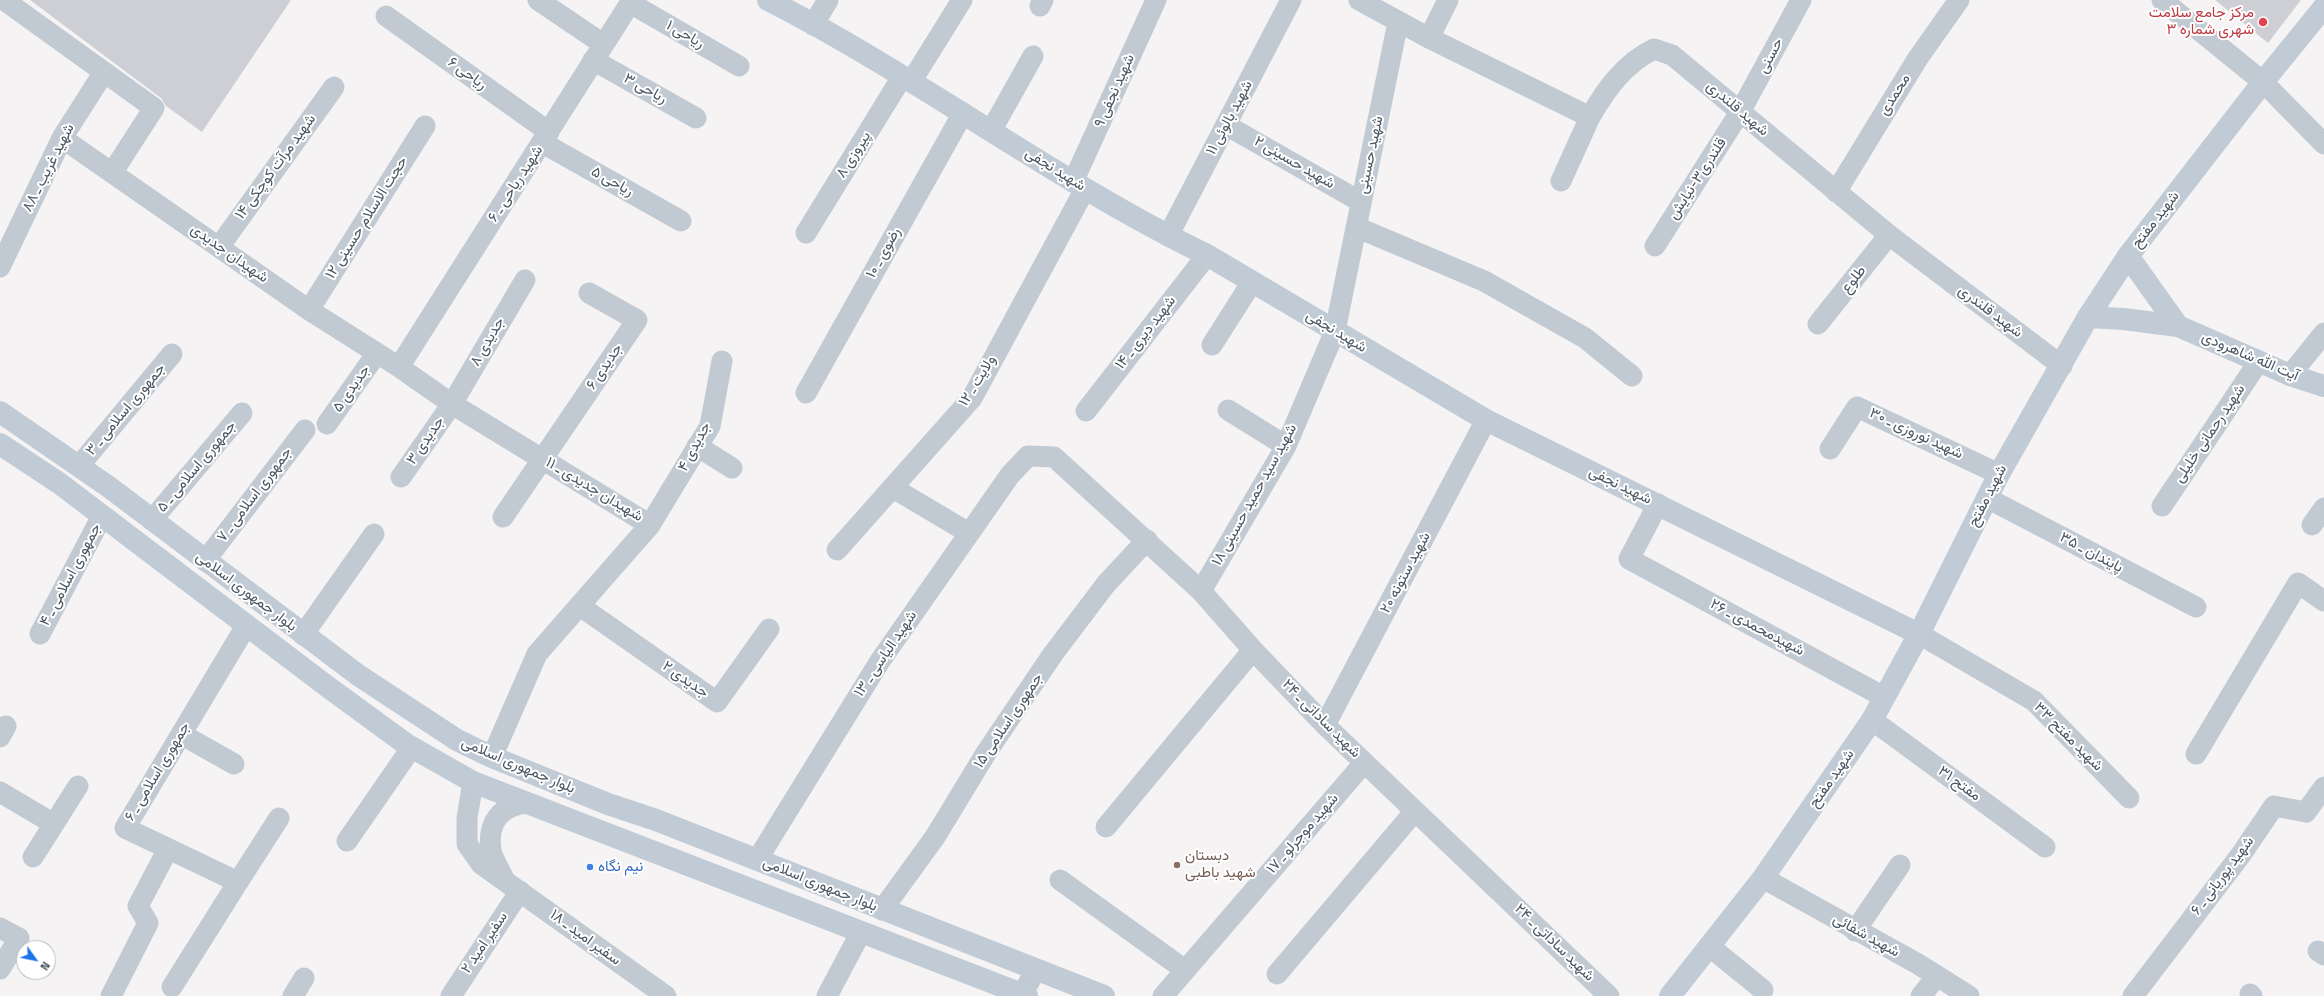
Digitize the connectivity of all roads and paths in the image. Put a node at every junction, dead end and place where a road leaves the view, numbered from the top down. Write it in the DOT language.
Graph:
graph roads {
  1 [pos="4,0"];
  2 [pos="538,0"];
  3 [pos="768,0"];
  4 [pos="828,0"];
  5 [pos="962,0"];
  6 [pos="1156,0"];
  7 [pos="1291,0"];
  8 [pos="1359,0"];
  9 [pos="1448,0"];
  10 [pos="1801,0"];
  11 [pos="1959,0"];
  12 [pos="2162,0"];
  13 [pos="631,2"];
  14 [pos="2324,7"];
  15 [pos="386,16"];
  16 [pos="1398,22"];
  17 [pos="813,25"];
  18 [pos="1429,38"];
  19 [pos="598,52"];
  20 [pos="1033,56"];
  21 [pos="739,66"];
  22 [pos="104,72"];
  23 [pos="906,80"];
  24 [pos="2263,82"];
  25 [pos="334,87"];
  26 [pos="1740,112"];
  27 [pos="963,113"];
  28 [pos="1590,117"];
  29 [pos="696,118"];
  30 [pos="1226,125"];
  31 [pos="425,126"];
  32 [pos="991,131"];
  33 [pos="62,138"];
  34 [pos="546,138"];
  35 [pos="2324,144"];
  36 [pos="112,173"];
  37 [pos="1561,181"];
  38 [pos="1079,185"];
  39 [pos="1836,192"];
  40 [pos="1361,202"];
  41 [pos="681,221"];
  42 [pos="1356,227"];
  43 [pos="806,233"];
  44 [pos="1889,235"];
  45 [pos="1168,236"];
  46 [pos="1655,246"];
  47 [pos="218,247"];
  48 [pos="1207,255"];
  49 [pos="2128,256"];
  50 [pos="0,267"];
  51 [pos="525,280"];
  52 [pos="1252,282"];
  53 [pos="589,292"];
  54 [pos="309,310"];
  55 [pos="2088,317"];
  56 [pos="1818,324"];
  57 [pos="2178,326"];
  58 [pos="1335,331"];
  59 [pos="2324,333"];
  60 [pos="1212,345"];
  61 [pos="377,353"];
  62 [pos="172,354"];
  63 [pos="722,361"];
  64 [pos="2259,361"];
  65 [pos="2062,366"];
  66 [pos="399,367"];
  67 [pos="2290,375"];
  68 [pos="1632,376"];
  69 [pos="2324,386"];
  70 [pos="806,393"];
  71 [pos="452,404"];
  72 [pos="1228,410"];
  73 [pos="0,412"];
  74 [pos="1086,412"];
  75 [pos="242,413"];
  76 [pos="1486,420"];
  77 [pos="328,424"];
  78 [pos="305,430"];
  79 [pos="0,444"];
  80 [pos="697,446"];
  81 [pos="1286,446"];
  82 [pos="1830,449"];
  83 [pos="1028,456"];
  84 [pos="542,459"];
  85 [pos="79,466"];
  86 [pos="732,468"];
  87 [pos="1999,474"];
  88 [pos="401,477"];
  89 [pos="893,488"];
  90 [pos="1987,498"];
  91 [pos="1658,504"];
  92 [pos="2162,506"];
  93 [pos="2324,508"];
  94 [pos="102,516"];
  95 [pos="503,517"];
  96 [pos="152,520"];
  97 [pos="650,525"];
  98 [pos="2312,525"];
  99 [pos="969,533"];
  100 [pos="374,534"];
  101 [pos="1147,540"];
  102 [pos="837,550"];
  103 [pos="205,561"];
  104 [pos="1201,591"];
  105 [pos="2324,600"];
  106 [pos="580,606"];
  107 [pos="2196,607"];
  108 [pos="246,626"];
  109 [pos="769,630"];
  110 [pos="40,634"];
  111 [pos="1919,634"];
  112 [pos="303,635"];
  113 [pos="1253,650"];
  114 [pos="1884,696"];
  115 [pos="1872,720"];
  116 [pos="1325,725"];
  117 [pos="181,734"];
  118 [pos="412,747"];
  119 [pos="2196,754"];
  120 [pos="492,757"];
  121 [pos="1364,763"];
  122 [pos="234,764"];
  123 [pos="473,782"];
  124 [pos="78,786"];
  125 [pos="2324,787"];
  126 [pos="0,792"];
  127 [pos="2128,798"];
  128 [pos="528,803"];
  129 [pos="608,804"];
  130 [pos="1415,811"];
  131 [pos="279,818"];
  132 [pos="54,824"];
  133 [pos="1106,827"];
  134 [pos="594,830"];
  135 [pos="347,841"];
  136 [pos="2046,847"];
  137 [pos="168,849"];
  138 [pos="33,857"];
  139 [pos="757,860"];
  140 [pos="1900,865"];
  141 [pos="1763,878"];
  142 [pos="1060,880"];
  143 [pos="238,882"];
  144 [pos="512,885"];
  145 [pos="882,910"];
  146 [pos="0,928"];
  147 [pos="1855,931"];
  148 [pos="861,932"];
  149 [pos="1709,946"];
  150 [pos="0,969"];
  151 [pos="1036,970"];
  152 [pos="1185,970"];
  153 [pos="1277,974"];
  154 [pos="1937,976"];
  155 [pos="304,978"];
  156 [pos="172,987"];
  157 [pos="1763,990"];
  158 [pos="1024,995"];
  159 [pos="111,996"];
  160 [pos="293,996"];
  161 [pos="451,996"];
  162 [pos="665,996"];
  163 [pos="827,996"];
  164 [pos="1104,996"];
  165 [pos="1163,996"];
  166 [pos="1609,996"];
  167 [pos="1670,996"];
  168 [pos="1920,996"];
  169 [pos="1968,996"];
  170 [pos="2133,996"];
  1 -- 22 [label="street"];
  2 -- 19 [label="street, ریاحی ۳"];
  3 -- 17 [label="street, شهید نجفی"];
  4 -- 17 [label="street"];
  5 -- 23 [label="street, پیروزی ۸"];
  6 -- 38 [label="street, شهید نجفی ۹"];
  7 -- 30 [label="street, شهید بالوئی ۱۱"];
  8 -- 16 [label="street"];
  9 -- 18 [label="street"];
  10 -- 26 [label="street, حسنی"];
  11 -- 39 [label="street, محمدی"];
  12 -- 24 [label="street"];
  13 -- 19 [label="street, شهید ریاحی ـ ۶"];
  13 -- 21 [label="street, ریاحی ۱"];
  14 -- 24 [label="street, شهید مفتح"];
  15 -- 34 [label="street, ریاحی ۶"];
  16 -- 18 [label="street"];
  16 -- 40 [label="street, شهید حسینی"];
  17 -- 23 [label="street, شهید نجفی"];
  18 -- 28 [label="street"];
  19 -- 29 [label="street, ریاحی ۳"];
  19 -- 34 [label="street, شهید ریاحی ـ ۶"];
  20 -- 32 [label="street"];
  22 -- 33 [label="street, شهید غریب ـ ۸۸"];
  22 -- 36 [label="street"];
  23 -- 27 [label="street, شهید نجفی"];
  23 -- 43 [label="street, پیروزی ۸"];
  24 -- 35 [label="street"];
  24 -- 49 [label="street, شهید مفتح"];
  25 -- 47 [label="street, شهید مرآت کوچکی ۱۴"];
  26 -- 28 [label="street, شهید قلندری"];
  26 -- 39 [label="street, شهید قلندری"];
  26 -- 46 [label="street, قلندری۳-نیایش"];
  27 -- 32 [label="street, شهید نجفی"];
  27 -- 70 [label="street, رضوی ـ ۱۰"];
  28 -- 37 [label="street, شهید قلندری"];
  30 -- 40 [label="street, شهید حسینی ۲"];
  30 -- 45 [label="street, شهید بالوئی ۱۱"];
  31 -- 54 [label="street, حجت الاسلام حسینی ۱۲"];
  32 -- 38 [label="street, شهید نجفی"];
  33 -- 36 [label="street, شهیدان جدیدی"];
  33 -- 50 [label="street, شهید غریب ـ ۸۸"];
  34 -- 41 [label="street, ریاحی ۵"];
  34 -- 66 [label="street, شهید ریاحی ـ ۶"];
  36 -- 47 [label="street, شهیدان جدیدی"];
  38 -- 45 [label="street, شهید نجفی"];
  38 -- 89 [label="street, ولایت ـ ۱۲"];
  39 -- 44 [label="street, شهید قلندری"];
  40 -- 42 [label="street, شهید حسینی"];
  42 -- 58 [label="street, شهید حسینی"];
  42 -- 68 [label="street"];
  44 -- 56 [label="street, طلوع"];
  44 -- 65 [label="street, شهید قلندری"];
  45 -- 48 [label="street, شهید نجفی"];
  47 -- 54 [label="street, شهیدان جدیدی"];
  48 -- 52 [label="street, شهید نجفی"];
  48 -- 74 [label="street, شهید دیری ـ ۱۴"];
  49 -- 55 [label="street, شهید مفتح"];
  49 -- 57 [label="street"];
  51 -- 71 [label="street, جدیدی ۸"];
  52 -- 58 [label="street, شهید نجفی"];
  52 -- 60 [label="street"];
  53 -- 84 [label="street, جدیدی ۶"];
  54 -- 61 [label="street, شهیدان جدیدی"];
  55 -- 57 [label="street, آیت الله شاهرودی"];
  55 -- 65 [label="street, شهید مفتح"];
  57 -- 64 [label="street, آیت الله شاهرودی"];
  58 -- 76 [label="street, شهید نجفی"];
  58 -- 81 [label="street, شهید سید حمید حسینی ۱۸"];
  59 -- 67 [label="street"];
  61 -- 66 [label="street, شهیدان جدیدی"];
  61 -- 77 [label="street, جدیدی ۵"];
  62 -- 85 [label="street, جمهوری اسلامی ـ ۳"];
  63 -- 80 [label="street, جدیدی ۴"];
  64 -- 67 [label="street, آیت الله شاهرودی"];
  64 -- 92 [label="street, شهید رحمانی خلیلی"];
  65 -- 87 [label="street, شهید مفتح"];
  66 -- 71 [label="street, شهیدان جدیدی ـ ۱۱"];
  67 -- 69 [label="street, آیت الله شاهرودی"];
  71 -- 84 [label="street, شهیدان جدیدی ـ ۱۱"];
  71 -- 88 [label="street, جدیدی ۳"];
  72 -- 81 [label="street"];
  73 -- 85 [label="street, بلوار جمهوری اسلامی"];
  75 -- 96 [label="street, جمهوری اسلامی ـ ۵"];
  76 -- 91 [label="street, شهید نجفی"];
  76 -- 116 [label="street, شهید ستونه ۲۰"];
  78 -- 103 [label="street, جمهوری اسلامی ـ ۷"];
  79 -- 94 [label="street, بلوار جمهوری اسلامی"];
  80 -- 86 [label="street"];
  80 -- 97 [label="street, جدیدی ۴"];
  81 -- 104 [label="street, شهید سید حمید حسینی ۱۸"];
  82 -- 87 [label="street, شهید نوروزی ـ ۳۰"];
  83 -- 99 [label="street, شهید الیاسی ـ ۱۳"];
  83 -- 101 [label="street, شهید ساداتی ـ ۲۴"];
  84 -- 95 [label="street"];
  84 -- 97 [label="street, شهیدان جدیدی ـ ۱۱"];
  85 -- 96 [label="street, بلوار جمهوری اسلامی"];
  87 -- 90 [label="street, شهید مفتح"];
  89 -- 99 [label="street"];
  89 -- 102 [label="street, ولایت ـ ۱۲"];
  90 -- 107 [label="street, پایندان ـ ۳۵"];
  90 -- 111 [label="street, شهید مفتح"];
  91 -- 111 [label="street, شهید نجفی"];
  91 -- 114 [label="street, شهیدمحمدی ـ ۲۶"];
  93 -- 98 [label="street"];
  94 -- 108 [label="street, بلوار جمهوری اسلامی"];
  94 -- 110 [label="street, جمهوری اسلامی ـ ۴"];
  96 -- 103 [label="street, بلوار جمهوری اسلامی"];
  97 -- 106 [label="street, شهیدان جدیدی ـ ۱۱"];
  99 -- 139 [label="street, شهید الیاسی ـ ۱۳"];
  100 -- 112 [label="street"];
  101 -- 104 [label="street, شهید ساداتی ـ ۲۴"];
  101 -- 145 [label="street, جمهوری اسلامی ۱۵"];
  103 -- 112 [label="street, بلوار جمهوری اسلامی"];
  104 -- 113 [label="street, شهید ساداتی ـ ۲۴"];
  105 -- 119 [label="street"];
  106 -- 109 [label="street, جدیدی ۲"];
  106 -- 120 [label="street, شهیدان جدیدی ـ ۱۱"];
  108 -- 117 [label="street, جمهوری اسلامی ـ ۶"];
  108 -- 118 [label="street, بلوار جمهوری اسلامی"];
  111 -- 114 [label="street, شهید مفتح"];
  111 -- 127 [label="street, شهید مفتح ۳۳"];
  112 -- 120 [label="street, بلوار جمهوری اسلامی"];
  113 -- 116 [label="street, شهید ساداتی ـ ۲۴"];
  113 -- 133 [label="street"];
  114 -- 115 [label="street, شهید مفتح"];
  115 -- 136 [label="street, مفتح ۳۱"];
  115 -- 141 [label="street, شهید مفتح"];
  116 -- 121 [label="street, شهید ساداتی ـ ۲۴"];
  117 -- 122 [label="street"];
  117 -- 137 [label="street, جمهوری اسلامی ـ ۶"];
  118 -- 123 [label="street, بلوار جمهوری اسلامی"];
  118 -- 135 [label="street"];
  120 -- 129 [label="street, بلوار جمهوری اسلامی"];
  121 -- 130 [label="street, شهید ساداتی ـ ۲۴"];
  121 -- 152 [label="street, شهید موجرلو ـ ۱۷"];
  123 -- 128 [label="street, بلوار جمهوری اسلامی"];
  123 -- 144 [label="street, سفیر امید ـ ۱۸"];
  124 -- 132 [label="street"];
  125 -- 170 [label="street, شهید پوریانی ـ ۶"];
  126 -- 132 [label="street"];
  128 -- 134 [label="street, بلوار جمهوری اسلامی"];
  128 -- 144 [label="street"];
  129 -- 134 [label="street"];
  129 -- 139 [label="street, بلوار جمهوری اسلامی"];
  130 -- 153 [label="street"];
  130 -- 166 [label="street, شهید ساداتی ـ ۲۴"];
  131 -- 143 [label="street"];
  132 -- 138 [label="street"];
  134 -- 148 [label="street, بلوار جمهوری اسلامی"];
  137 -- 143 [label="street, جمهوری اسلامی ـ ۶"];
  137 -- 159 [label="street"];
  139 -- 145 [label="street, بلوار جمهوری اسلامی"];
  140 -- 147 [label="street"];
  141 -- 147 [label="street, شهید شفائی"];
  141 -- 149 [label="street, شهید مفتح"];
  142 -- 152 [label="street"];
  143 -- 156 [label="street"];
  144 -- 161 [label="street, سفیر امید ۲"];
  144 -- 162 [label="street, سفیر امید ـ ۱۸"];
  145 -- 151 [label="street, بلوار جمهوری اسلامی"];
  146 -- 150 [label="street"];
  147 -- 154 [label="street, شهید شفائی"];
  148 -- 158 [label="street, بلوار جمهوری اسلامی"];
  148 -- 163 [label="street"];
  149 -- 157 [label="street"];
  149 -- 167 [label="street, شهید مفتح"];
  151 -- 158 [label="street"];
  151 -- 164 [label="street, بلوار جمهوری اسلامی"];
  152 -- 165 [label="street, شهید موجرلو ـ ۱۷"];
  154 -- 168 [label="street"];
  154 -- 169 [label="street, شهید شفائی"];
  155 -- 160 [label="street"];
}
